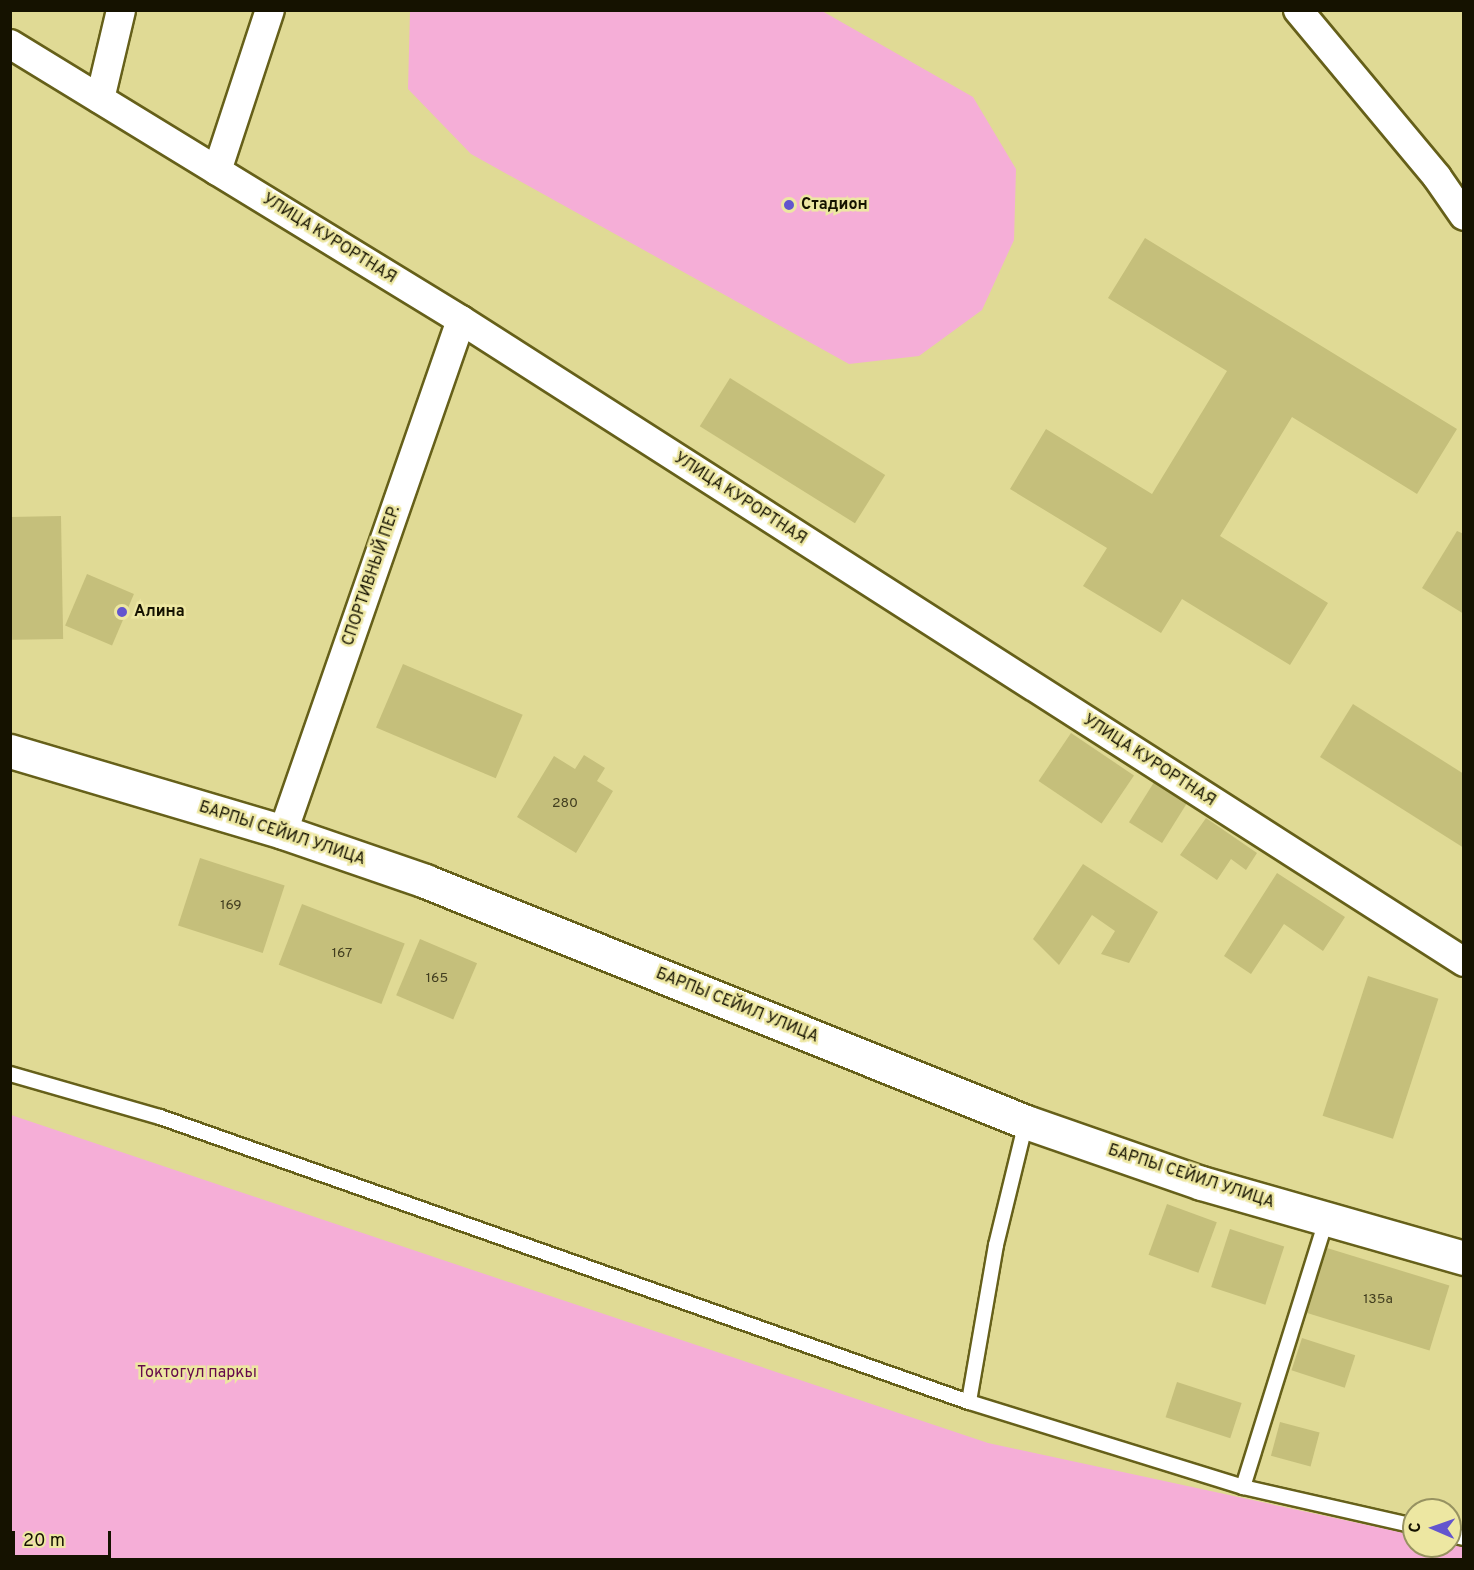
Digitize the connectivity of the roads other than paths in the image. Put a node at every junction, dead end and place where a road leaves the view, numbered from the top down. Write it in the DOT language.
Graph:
graph roads {
  1 [pos="122,10"];
  2 [pos="270,10"];
  3 [pos="1298,10"];
  4 [pos="10,44"];
  5 [pos="100,99"];
  6 [pos="218,171"];
  7 [pos="1464,216"];
  8 [pos="461,320"];
  9 [pos="10,751"];
  10 [pos="283,832"];
  11 [pos="1464,962"];
  12 [pos="10,1074"];
  13 [pos="1026,1122"];
  14 [pos="1326,1220"];
  15 [pos="1464,1258"];
  16 [pos="969,1402"];
  17 [pos="1244,1487"];
  18 [pos="1402,1523"];
  1 -- 5 [label="street"];
  2 -- 6 [label="street"];
  3 -- 7 [label="street"];
  4 -- 5 [label="street, УЛИЦА КУРОРТНАЯ"];
  5 -- 6 [label="street, УЛИЦА КУРОРТНАЯ"];
  6 -- 8 [label="street, УЛИЦА КУРОРТНАЯ"];
  8 -- 10 [label="street, СПОРТИВНЫЙ ПЕР."];
  8 -- 11 [label="street, УЛИЦА КУРОРТНАЯ"];
  9 -- 10 [label="main road, БАРПЫ СЕЙИЛ УЛИЦА"];
  10 -- 13 [label="main road, БАРПЫ СЕЙИЛ УЛИЦА"];
  12 -- 16 [label="lane"];
  13 -- 14 [label="main road, БАРПЫ СЕЙИЛ УЛИЦА"];
  13 -- 16 [label="lane"];
  14 -- 15 [label="main road, БАРПЫ СЕЙИЛ УЛИЦА"];
  14 -- 17 [label="lane"];
  16 -- 17 [label="lane"];
  17 -- 18 [label="lane"];
}
